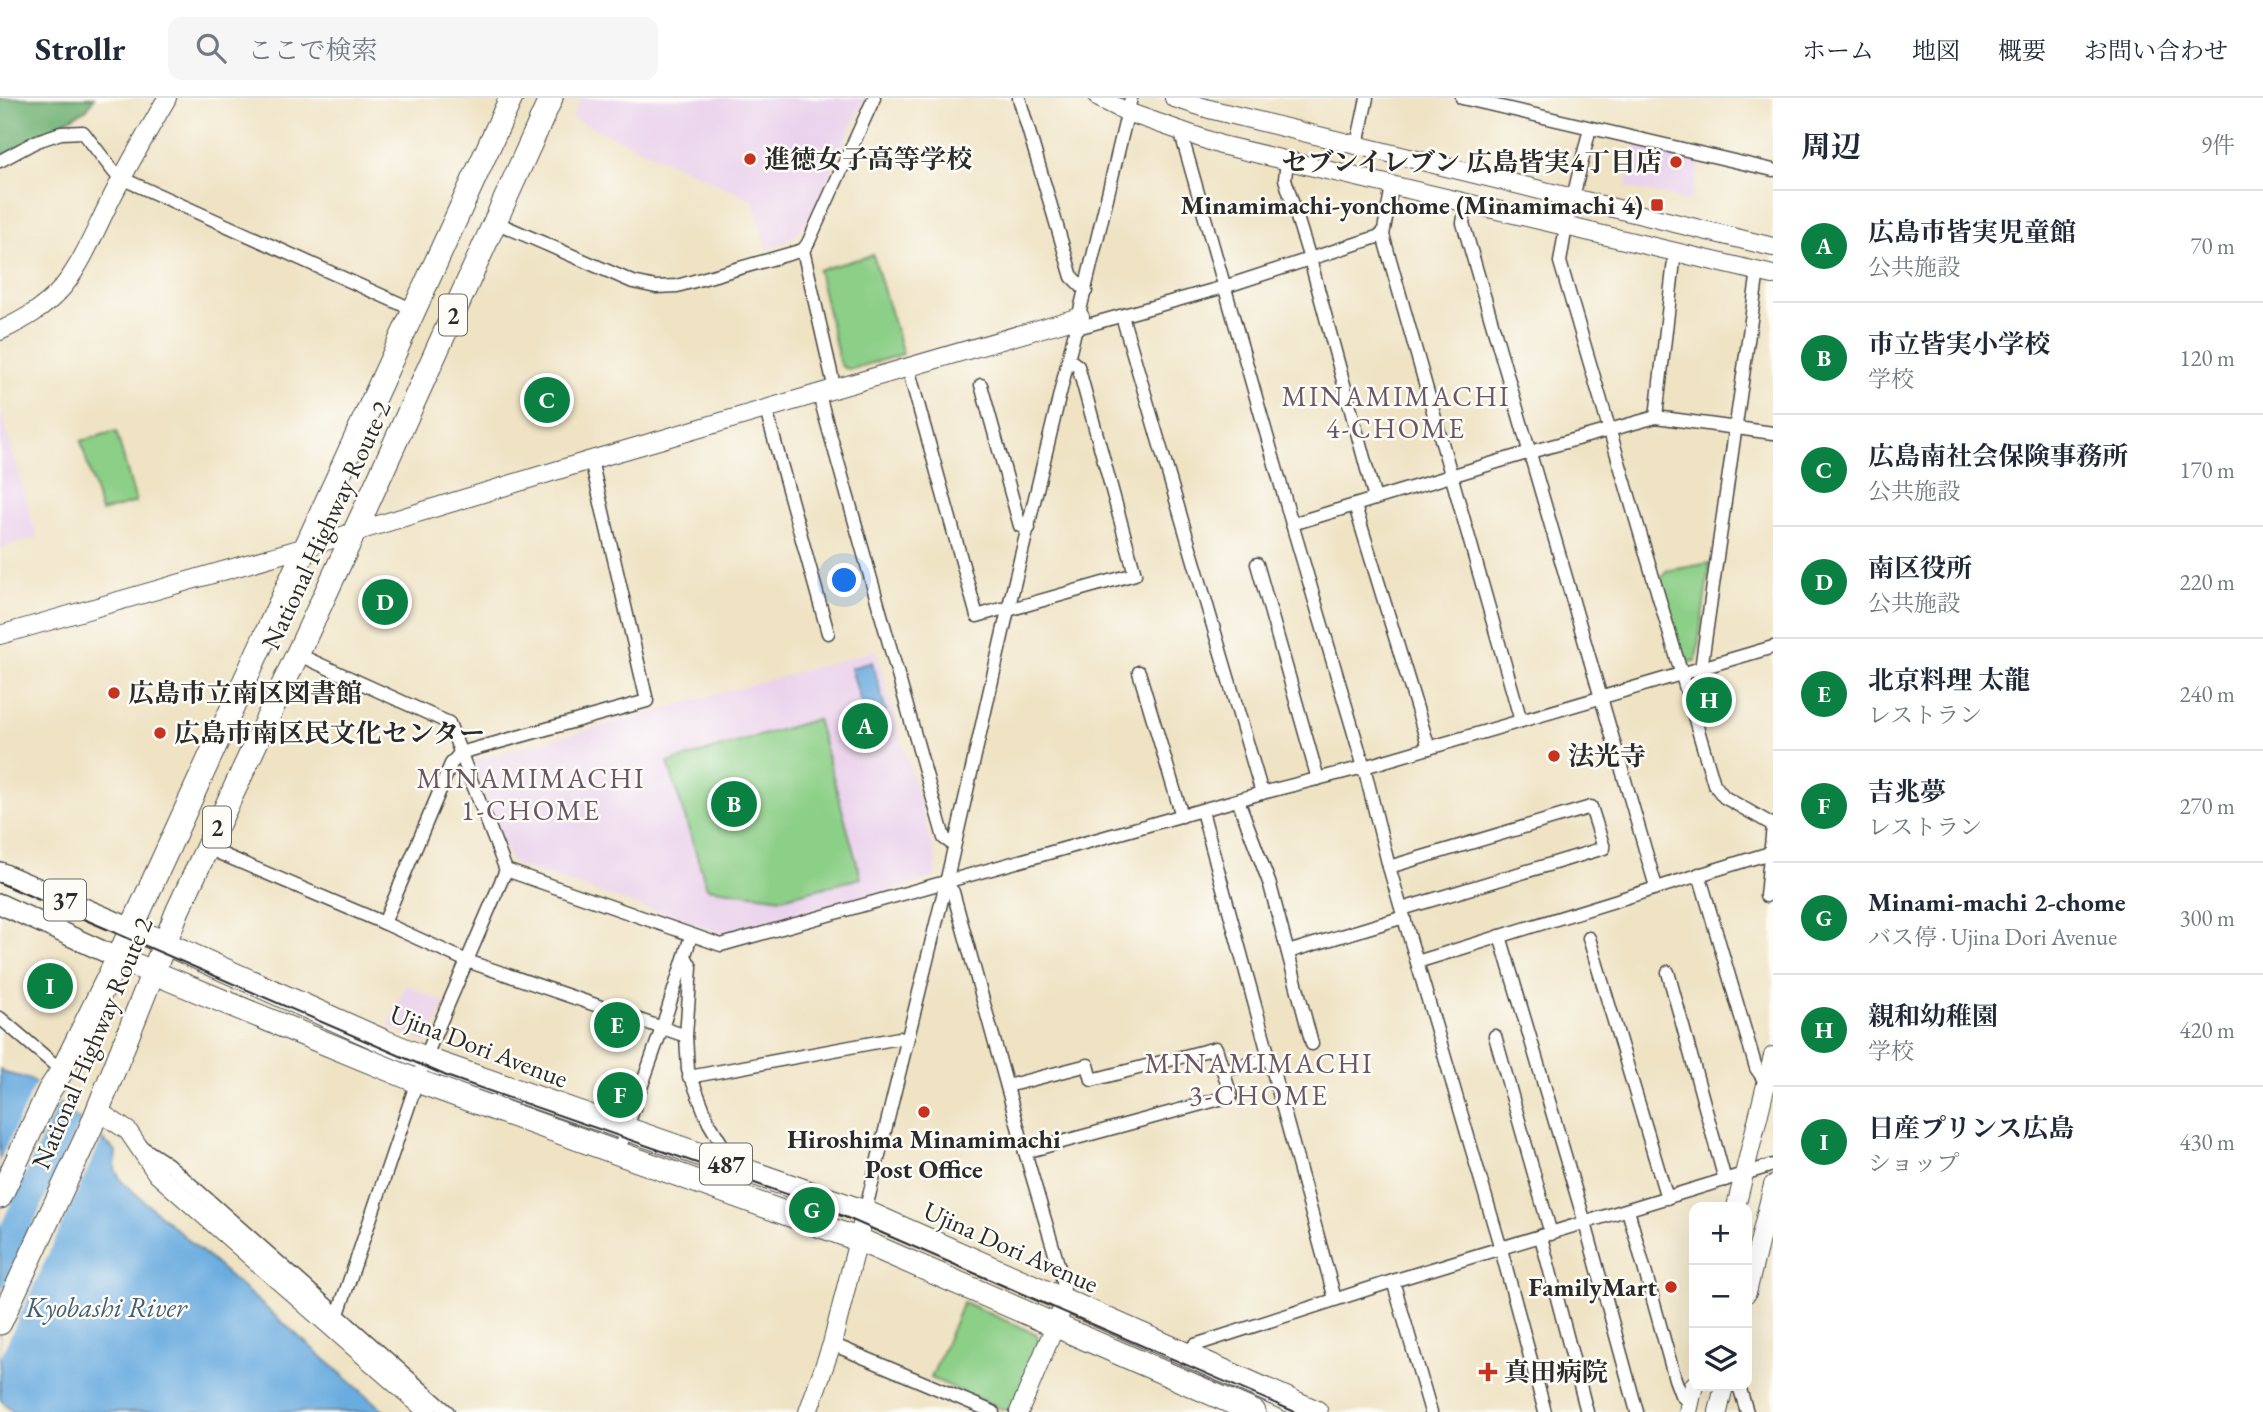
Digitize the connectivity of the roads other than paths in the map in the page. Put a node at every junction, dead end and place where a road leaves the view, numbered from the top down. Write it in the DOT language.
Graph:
graph roads {
  1 [pos="167,98"];
  2 [pos="511,98"];
  3 [pos="551,98"];
  4 [pos="874,98"];
  5 [pos="1019,98"];
  6 [pos="1098,98"];
  7 [pos="1174,98"];
  8 [pos="1367,98"];
  9 [pos="1462,98"];
  10 [pos="1129,105"];
  11 [pos="1590,128"];
  12 [pos="1180,130"];
  13 [pos="1357,145"];
  14 [pos="0,161"];
  15 [pos="1287,161"];
  16 [pos="1773,170"];
  17 [pos="121,178"];
  18 [pos="1392,186"];
  19 [pos="1573,198"];
  20 [pos="1466,203"];
  21 [pos="495,222"];
  22 [pos="1566,226"];
  23 [pos="1383,235"];
  24 [pos="1773,247"];
  25 [pos="803,250"];
  26 [pos="1675,252"];
  27 [pos="1310,258"];
  28 [pos="1765,273"];
  29 [pos="1224,287"];
  30 [pos="1086,291"];
  31 [pos="414,310"];
  32 [pos="1122,316"];
  33 [pos="1078,323"];
  34 [pos="0,331"];
  35 [pos="1070,360"];
  36 [pos="908,368"];
  37 [pos="982,385"];
  38 [pos="827,392"];
  39 [pos="766,410"];
  40 [pos="1656,417"];
  41 [pos="1735,427"];
  42 [pos="1608,429"];
  43 [pos="1773,433"];
  44 [pos="1530,452"];
  45 [pos="591,460"];
  46 [pos="1451,476"];
  47 [pos="1375,499"];
  48 [pos="1355,506"];
  49 [pos="1292,524"];
  50 [pos="1028,528"];
  51 [pos="354,532"];
  52 [pos="306,547"];
  53 [pos="1257,564"];
  54 [pos="1008,610"];
  55 [pos="828,633"];
  56 [pos="0,635"];
  57 [pos="1773,647"];
  58 [pos="297,654"];
  59 [pos="1701,669"];
  60 [pos="1139,672"];
  61 [pos="1682,674"];
  62 [pos="1600,699"];
  63 [pos="1521,721"];
  64 [pos="1429,748"];
  65 [pos="460,753"];
  66 [pos="1364,767"];
  67 [pos="1318,779"];
  68 [pos="1262,793"];
  69 [pos="1238,800"];
  70 [pos="1202,811"];
  71 [pos="1182,816"];
  72 [pos="1773,825"];
  73 [pos="954,845"];
  74 [pos="207,848"];
  75 [pos="1772,853"];
  76 [pos="1389,867"];
  77 [pos="506,870"];
  78 [pos="0,872"];
  79 [pos="1699,874"];
  80 [pos="946,883"];
  81 [pos="1656,887"];
  82 [pos="1766,896"];
  83 [pos="0,904"];
  84 [pos="1403,913"];
  85 [pos="384,923"];
  86 [pos="131,928"];
  87 [pos="691,936"];
  88 [pos="1500,936"];
  89 [pos="1589,938"];
  90 [pos="164,943"];
  91 [pos="1287,952"];
  92 [pos="685,956"];
  93 [pos="118,958"];
  94 [pos="467,961"];
  95 [pos="1417,962"];
  96 [pos="153,972"];
  97 [pos="1668,972"];
  98 [pos="0,1018"];
  99 [pos="662,1028"];
  100 [pos="1495,1036"];
  101 [pos="686,1037"];
  102 [pos="906,1040"];
  103 [pos="1312,1044"];
  104 [pos="1773,1056"];
  105 [pos="1269,1058"];
  106 [pos="425,1059"];
  107 [pos="62,1071"];
  108 [pos="1224,1071"];
  109 [pos="689,1077"];
  110 [pos="417,1081"];
  111 [pos="1766,1084"];
  112 [pos="1007,1086"];
  113 [pos="94,1118"];
  114 [pos="626,1130"];
  115 [pos="136,1143"];
  116 [pos="618,1153"];
  117 [pos="1025,1153"];
  118 [pos="723,1163"];
  119 [pos="1773,1165"];
  120 [pos="1745,1174"];
  121 [pos="1725,1180"];
  122 [pos="1772,1195"];
  123 [pos="0,1197"];
  124 [pos="1667,1198"];
  125 [pos="1738,1202"];
  126 [pos="1628,1210"];
  127 [pos="865,1212"];
  128 [pos="1585,1223"];
  129 [pos="1546,1235"];
  130 [pos="857,1239"];
  131 [pos="1501,1249"];
  132 [pos="1752,1273"];
  133 [pos="1393,1281"];
  134 [pos="1335,1300"];
  135 [pos="1065,1301"];
  136 [pos="338,1314"];
  137 [pos="0,1323"];
  138 [pos="1056,1325"];
  139 [pos="832,1344"];
  140 [pos="1184,1355"];
  141 [pos="1723,1391"];
  142 [pos="1740,1391"];
  143 [pos="1689,1408"];
  144 [pos="428,1412"];
  145 [pos="448,1412"];
  146 [pos="808,1412"];
  147 [pos="993,1412"];
  148 [pos="1019,1412"];
  149 [pos="1254,1412"];
  150 [pos="1316,1412"];
  151 [pos="1431,1412"];
  152 [pos="1545,1412"];
  153 [pos="1587,1412"];
  154 [pos="1637,1412"];
  155 [pos="1718,1412"];
  156 [pos="1746,1412"];
  1 -- 17 [label="street"];
  2 -- 31 [label="highway, National Highway Route 2 / 2"];
  3 -- 21 [label="highway, National Highway Route 2 / 2"];
  4 -- 25 [label="street"];
  5 -- 30 [label="street"];
  6 -- 10 [label="street"];
  7 -- 13 [label="street"];
  8 -- 13 [label="street"];
  9 -- 11 [label="street"];
  10 -- 12 [label="street"];
  10 -- 30 [label="street"];
  11 -- 16 [label="street"];
  11 -- 19 [label="street"];
  12 -- 15 [label="street"];
  12 -- 29 [label="street"];
  13 -- 19 [label="street"];
  14 -- 17 [label="street"];
  15 -- 18 [label="street"];
  15 -- 27 [label="street"];
  17 -- 31 [label="street"];
  17 -- 34 [label="street"];
  18 -- 20 [label="street"];
  18 -- 23 [label="street"];
  19 -- 22 [label="street"];
  19 -- 24 [label="street"];
  20 -- 22 [label="street"];
  20 -- 44 [label="street"];
  21 -- 25 [label="street"];
  21 -- 51 [label="highway, National Highway Route 2 / 2"];
  22 -- 26 [label="street"];
  22 -- 42 [label="street"];
  23 -- 27 [label="street"];
  23 -- 46 [label="street"];
  25 -- 38 [label="street"];
  26 -- 28 [label="street"];
  26 -- 40 [label="street"];
  27 -- 29 [label="street"];
  27 -- 47 [label="street"];
  28 -- 41 [label="street"];
  29 -- 32 [label="street"];
  29 -- 49 [label="street"];
  30 -- 33 [label="street"];
  31 -- 52 [label="highway, National Highway Route 2 / 2"];
  32 -- 33 [label="street"];
  32 -- 68 [label="street"];
  33 -- 35 [label="street"];
  33 -- 36 [label="street"];
  35 -- 50 [label="street"];
  35 -- 54 [label="street"];
  36 -- 38 [label="street"];
  36 -- 54 [label="street"];
  37 -- 50 [label="street"];
  38 -- 39 [label="street"];
  38 -- 73 [label="street"];
  39 -- 45 [label="street"];
  39 -- 55 [label="street"];
  40 -- 41 [label="street"];
  40 -- 42 [label="street"];
  41 -- 43 [label="street"];
  41 -- 59 [label="street"];
  42 -- 44 [label="street"];
  42 -- 61 [label="street"];
  44 -- 46 [label="street"];
  44 -- 62 [label="street"];
  45 -- 51 [label="street"];
  45 -- 65 [label="street"];
  46 -- 47 [label="street"];
  46 -- 63 [label="street"];
  47 -- 48 [label="street"];
  48 -- 49 [label="street"];
  48 -- 64 [label="street"];
  49 -- 66 [label="street"];
  50 -- 54 [label="street"];
  51 -- 52 [label="street"];
  51 -- 58 [label="highway, National Highway Route 2 / 2"];
  52 -- 56 [label="street"];
  52 -- 86 [label="highway, National Highway Route 2 / 2"];
  53 -- 67 [label="street"];
  54 -- 73 [label="street"];
  57 -- 59 [label="street"];
  58 -- 65 [label="street"];
  58 -- 74 [label="highway, National Highway Route 2 / 2"];
  59 -- 61 [label="street"];
  60 -- 71 [label="street"];
  61 -- 62 [label="street"];
  61 -- 72 [label="street"];
  62 -- 63 [label="street"];
  62 -- 81 [label="street"];
  63 -- 64 [label="street"];
  64 -- 66 [label="street"];
  65 -- 77 [label="street"];
  65 -- 85 [label="street"];
  66 -- 67 [label="street"];
  66 -- 76 [label="street"];
  67 -- 68 [label="street"];
  68 -- 69 [label="street"];
  69 -- 70 [label="street"];
  69 -- 91 [label="street"];
  70 -- 71 [label="street"];
  70 -- 105 [label="street"];
  71 -- 80 [label="street"];
  72 -- 75 [label="street"];
  73 -- 80 [label="street"];
  74 -- 85 [label="street"];
  74 -- 90 [label="highway, National Highway Route 2 / 2"];
  75 -- 79 [label="street"];
  75 -- 82 [label="street"];
  76 -- 84 [label="street"];
  76 -- 84 [label="street"];
  77 -- 87 [label="street"];
  77 -- 94 [label="street"];
  78 -- 86 [label="main road, 37"];
  79 -- 81 [label="street"];
  79 -- 111 [label="street"];
  80 -- 87 [label="street"];
  80 -- 102 [label="street"];
  80 -- 112 [label="street"];
  81 -- 88 [label="street"];
  83 -- 93 [label="main road, 37"];
  84 -- 91 [label="street"];
  84 -- 95 [label="street"];
  85 -- 94 [label="street"];
  86 -- 90 [label="highway, Ujina Dori Avenue / 487"];
  86 -- 93 [label="highway, National Highway Route 2 / 2"];
  87 -- 92 [label="street"];
  88 -- 95 [label="street"];
  88 -- 128 [label="street"];
  89 -- 124 [label="street"];
  90 -- 96 [label="highway, National Highway Route 2 / 2"];
  90 -- 106 [label="highway, Ujina Dori Avenue / 487"];
  91 -- 103 [label="street"];
  92 -- 99 [label="street"];
  92 -- 101 [label="street"];
  93 -- 96 [label="highway, Ujina Dori Avenue / 487"];
  93 -- 107 [label="highway, National Highway Route 2 / 2"];
  94 -- 99 [label="street"];
  94 -- 106 [label="street"];
  95 -- 131 [label="street"];
  96 -- 110 [label="highway, Ujina Dori Avenue / 487"];
  96 -- 113 [label="highway, National Highway Route 2 / 2"];
  97 -- 121 [label="street"];
  98 -- 107 [label="street"];
  99 -- 101 [label="street"];
  99 -- 114 [label="street"];
  100 -- 129 [label="street"];
  101 -- 109 [label="street"];
  102 -- 109 [label="street"];
  102 -- 127 [label="street"];
  104 -- 111 [label="street"];
  105 -- 108 [label="street"];
  105 -- 134 [label="street"];
  106 -- 110 [label="street"];
  106 -- 114 [label="highway, Ujina Dori Avenue / 487"];
  107 -- 123 [label="highway, National Highway Route 2 / 2"];
  108 -- 112 [label="street"];
  108 -- 117 [label="street"];
  109 -- 118 [label="street"];
  110 -- 116 [label="highway, Ujina Dori Avenue / 487"];
  110 -- 136 [label="street"];
  111 -- 120 [label="street"];
  112 -- 117 [label="street"];
  113 -- 115 [label="street"];
  113 -- 137 [label="highway, National Highway Route 2 / 2"];
  114 -- 116 [label="street"];
  114 -- 118 [label="highway, Ujina Dori Avenue / 487"];
  115 -- 136 [label="street"];
  115 -- 144 [label="street"];
  116 -- 130 [label="highway, Ujina Dori Avenue / 487"];
  117 -- 135 [label="street"];
  118 -- 127 [label="highway, Ujina Dori Avenue / 487"];
  119 -- 120 [label="street"];
  120 -- 121 [label="street"];
  120 -- 125 [label="street"];
  121 -- 124 [label="street"];
  122 -- 132 [label="street"];
  124 -- 126 [label="street"];
  126 -- 128 [label="street"];
  126 -- 143 [label="street"];
  127 -- 130 [label="street"];
  127 -- 135 [label="highway, Ujina Dori Avenue / 487"];
  128 -- 129 [label="street"];
  128 -- 154 [label="street"];
  129 -- 131 [label="street"];
  129 -- 153 [label="street"];
  130 -- 138 [label="highway, Ujina Dori Avenue / 487"];
  130 -- 139 [label="street"];
  131 -- 133 [label="street"];
  131 -- 152 [label="street"];
  133 -- 134 [label="street"];
  133 -- 151 [label="street"];
  134 -- 140 [label="street"];
  135 -- 138 [label="street"];
  135 -- 140 [label="highway, Ujina Dori Avenue / 487"];
  136 -- 145 [label="street"];
  138 -- 148 [label="street"];
  138 -- 149 [label="highway, Ujina Dori Avenue / 487"];
  139 -- 146 [label="street"];
  139 -- 147 [label="street"];
  140 -- 150 [label="highway, Ujina Dori Avenue / 487"];
  141 -- 155 [label="street"];
  142 -- 156 [label="street"];
}
